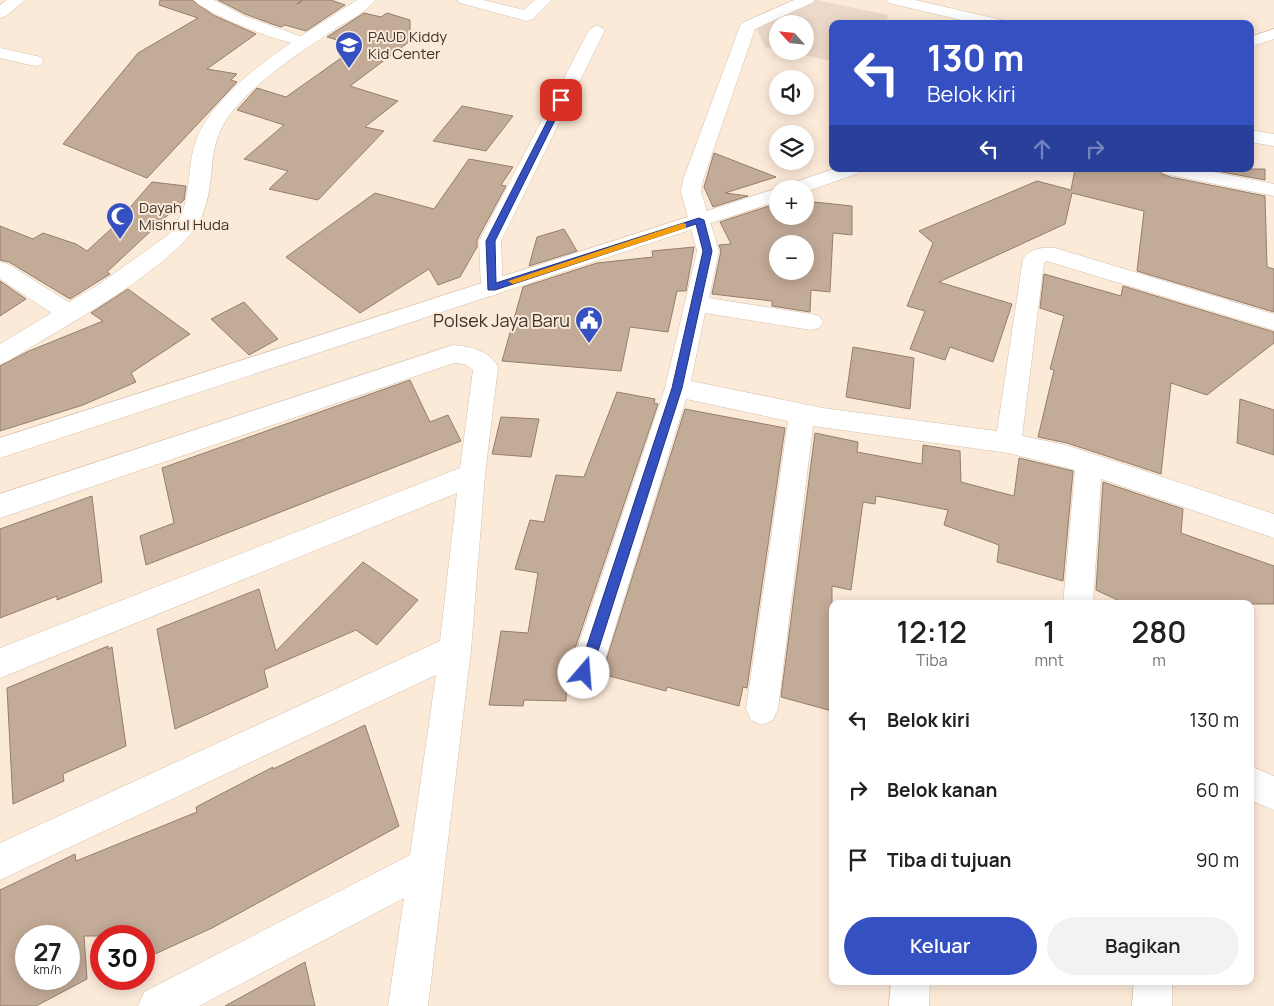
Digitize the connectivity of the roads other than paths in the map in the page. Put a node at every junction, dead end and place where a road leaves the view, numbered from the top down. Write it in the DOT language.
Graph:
graph roads {
  1 [pos="16,0"];
  2 [pos="202,0"];
  3 [pos="368,0"];
  4 [pos="465,0"];
  5 [pos="544,0"];
  6 [pos="807,0"];
  7 [pos="894,0"];
  8 [pos="988,2"];
  9 [pos="0,13"];
  10 [pos="980,20"];
  11 [pos="597,30"];
  12 [pos="1274,34"];
  13 [pos="1254,41"];
  14 [pos="302,42"];
  15 [pos="0,53"];
  16 [pos="35,61"];
  17 [pos="1254,137"];
  18 [pos="1274,140"];
  19 [pos="843,172"];
  20 [pos="1185,172"];
  21 [pos="814,182"];
  22 [pos="1274,190"];
  23 [pos="769,197"];
  24 [pos="699,220"];
  25 [pos="0,269"];
  26 [pos="492,288"];
  27 [pos="696,304"];
  28 [pos="68,312"];
  29 [pos="811,322"];
  30 [pos="1274,322"];
  31 [pos="0,355"];
  32 [pos="677,388"];
  33 [pos="802,413"];
  34 [pos="1008,443"];
  35 [pos="0,448"];
  36 [pos="1089,464"];
  37 [pos="472,475"];
  38 [pos="0,506"];
  39 [pos="1274,526"];
  40 [pos="1078,600"];
  41 [pos="454,650"];
  42 [pos="0,662"];
  43 [pos="584,673"];
  44 [pos="762,709"];
  45 [pos="1254,785"];
  46 [pos="1274,793"];
  47 [pos="0,862"];
  48 [pos="424,868"];
  49 [pos="911,985"];
  50 [pos="1153,985"];
  51 [pos="158,1006"];
  52 [pos="408,1006"];
  53 [pos="909,1006"];
  54 [pos="1152,1006"];
  1 -- 9 [label="street"];
  2 -- 14 [label="street"];
  3 -- 14 [label="street"];
  4 -- 5 [label="street"];
  6 -- 24 [label="street"];
  7 -- 10 [label="street"];
  8 -- 10 [label="street"];
  11 -- 26 [label="street"];
  12 -- 13 [label="street"];
  14 -- 28 [label="street"];
  15 -- 16 [label="street"];
  17 -- 18 [label="street"];
  19 -- 21 [label="street"];
  20 -- 22 [label="street"];
  23 -- 24 [label="street"];
  24 -- 26 [label="street"];
  24 -- 27 [label="street"];
  25 -- 28 [label="street"];
  26 -- 35 [label="street"];
  27 -- 29 [label="street"];
  27 -- 32 [label="street"];
  28 -- 31 [label="street"];
  30 -- 34 [label="street"];
  32 -- 33 [label="street"];
  32 -- 43 [label="street"];
  33 -- 34 [label="street"];
  33 -- 44 [label="street"];
  34 -- 36 [label="street"];
  36 -- 39 [label="street"];
  36 -- 40 [label="street"];
  37 -- 38 [label="street"];
  37 -- 41 [label="street"];
  37 -- 42 [label="street"];
  41 -- 47 [label="street"];
  41 -- 48 [label="street"];
  45 -- 46 [label="street"];
  48 -- 51 [label="street"];
  48 -- 52 [label="street"];
  49 -- 53 [label="street"];
  50 -- 54 [label="street"];
}
